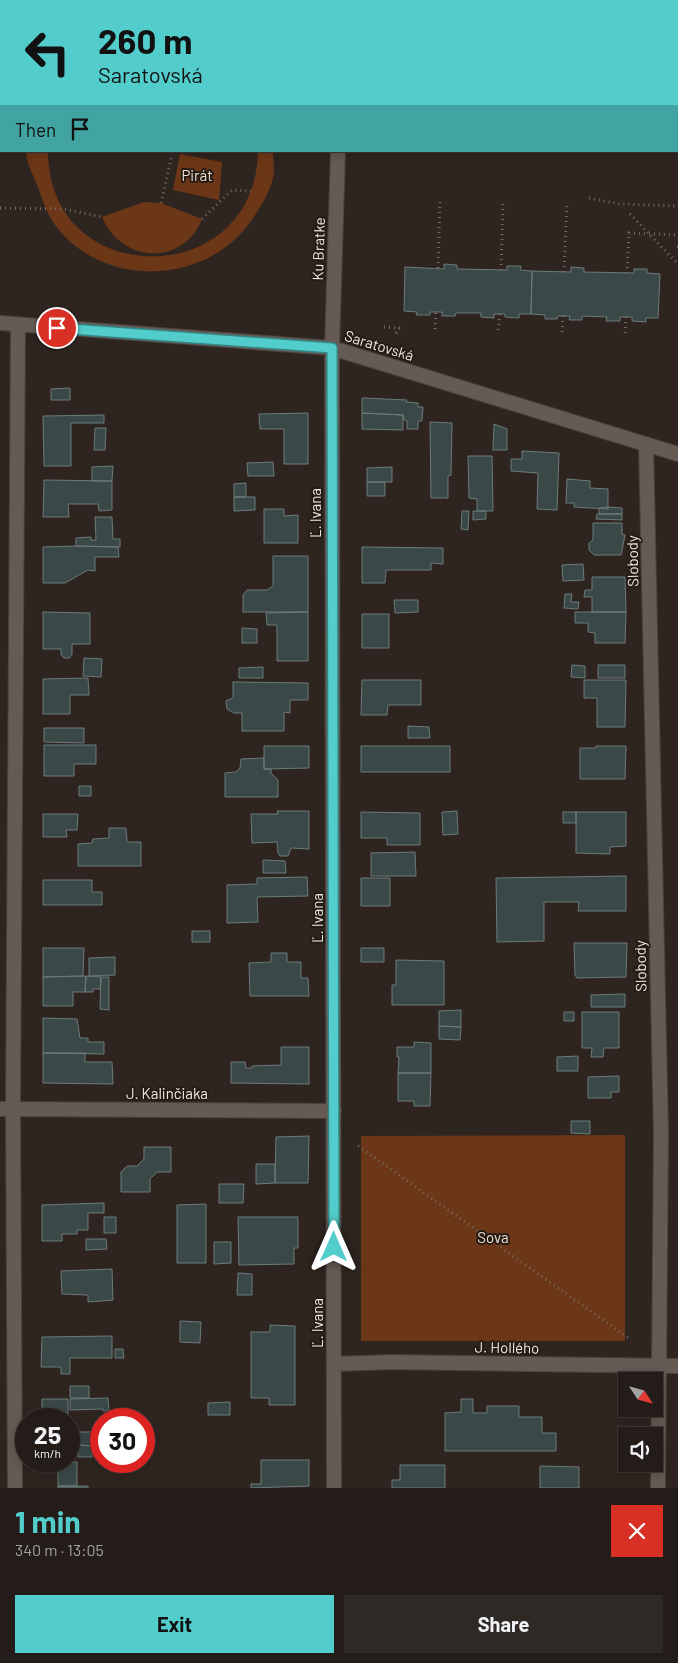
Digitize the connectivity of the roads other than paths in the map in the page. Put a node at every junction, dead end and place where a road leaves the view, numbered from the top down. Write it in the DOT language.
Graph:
graph roads {
  1 [pos="338,152"];
  2 [pos="0,323"];
  3 [pos="18,325"];
  4 [pos="332,348"];
  5 [pos="646,444"];
  6 [pos="678,454"];
  7 [pos="6,1109"];
  8 [pos="334,1111"];
  9 [pos="335,1364"];
  10 [pos="678,1366"];
  11 [pos="660,1367"];
  12 [pos="15,1488"];
  13 [pos="334,1488"];
  14 [pos="658,1488"];
  1 -- 4 [label="street, Ku Bratke"];
  2 -- 3 [label="street, Saratovská"];
  3 -- 4 [label="street, Saratovská"];
  3 -- 7 [label="street"];
  4 -- 5 [label="street, Saratovská"];
  4 -- 8 [label="street, Ľ. Ivana"];
  5 -- 6 [label="street, Saratovská"];
  5 -- 11 [label="street, Slobody"];
  7 -- 8 [label="street, J. Kalinčiaka"];
  7 -- 12 [label="street"];
  8 -- 9 [label="street, Ľ. Ivana"];
  9 -- 11 [label="street, J. Hollého"];
  9 -- 13 [label="street, Ľ. Ivana"];
  10 -- 11 [label="street, J. Hollého"];
  11 -- 14 [label="street, Slobody"];
}
